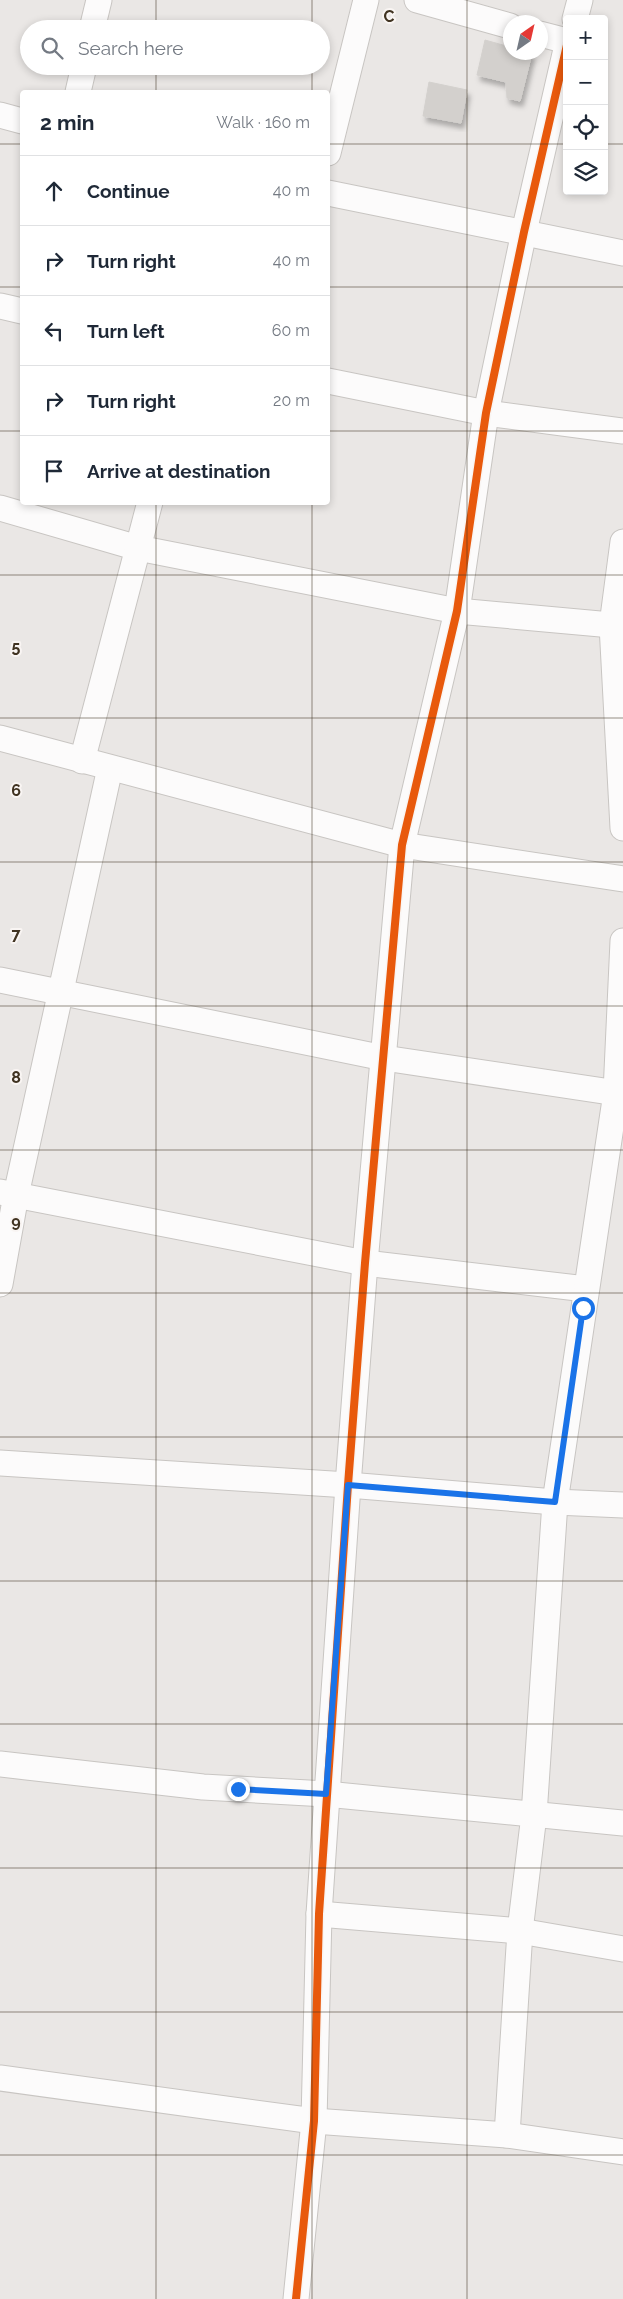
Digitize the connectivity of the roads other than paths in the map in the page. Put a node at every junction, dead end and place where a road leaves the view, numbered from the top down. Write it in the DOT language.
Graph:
graph roads {
  1 [pos="99,0"];
  2 [pos="366,0"];
  3 [pos="417,0"];
  4 [pos="580,0"];
  5 [pos="576,15"];
  6 [pos="94,20"];
  7 [pos="503,24"];
  8 [pos="548,36"];
  9 [pos="563,40"];
  10 [pos="564,60"];
  11 [pos="82,75"];
  12 [pos="78,90"];
  13 [pos="0,115"];
  14 [pos="20,120"];
  15 [pos="330,145"];
  16 [pos="330,193"];
  17 [pos="524,232"];
  18 [pos="623,253"];
  19 [pos="0,306"];
  20 [pos="20,311"];
  21 [pos="330,381"];
  22 [pos="486,413"];
  23 [pos="623,431"];
  24 [pos="149,505"];
  25 [pos="0,508"];
  26 [pos="623,542"];
  27 [pos="138,548"];
  28 [pos="457,611"];
  29 [pos="618,625"];
  30 [pos="0,738"];
  31 [pos="82,761"];
  32 [pos="110,768"];
  33 [pos="623,828"];
  34 [pos="402,845"];
  35 [pos="623,879"];
  36 [pos="623,941"];
  37 [pos="0,980"];
  38 [pos="62,992"];
  39 [pos="384,1058"];
  40 [pos="620,1093"];
  41 [pos="8,1194"];
  42 [pos="365,1263"];
  43 [pos="0,1284"];
  44 [pos="586,1288"];
  45 [pos="0,1463"];
  46 [pos="348,1485"];
  47 [pos="555,1502"];
  48 [pos="623,1504"];
  49 [pos="0,1764"];
  50 [pos="326,1794"];
  51 [pos="534,1815"];
  52 [pos="623,1823"];
  53 [pos="319,1914"];
  54 [pos="520,1931"];
  55 [pos="623,1949"];
  56 [pos="0,2078"];
  57 [pos="314,2121"];
  58 [pos="507,2135"];
  59 [pos="623,2152"];
  60 [pos="296,2299"];
  1 -- 6 [label="street"];
  2 -- 15 [label="street"];
  3 -- 7 [label="street"];
  4 -- 5 [label="street"];
  8 -- 9 [label="street"];
  10 -- 17 [label="street"];
  11 -- 12 [label="street"];
  13 -- 14 [label="street"];
  16 -- 17 [label="street"];
  17 -- 18 [label="street"];
  17 -- 22 [label="street"];
  19 -- 20 [label="street"];
  21 -- 22 [label="street"];
  22 -- 23 [label="street"];
  22 -- 28 [label="street"];
  24 -- 27 [label="street"];
  25 -- 27 [label="street"];
  26 -- 29 [label="street"];
  27 -- 28 [label="street"];
  27 -- 31 [label="street"];
  28 -- 29 [label="street"];
  28 -- 34 [label="street"];
  29 -- 33 [label="street"];
  30 -- 31 [label="street"];
  31 -- 32 [label="street"];
  32 -- 34 [label="street"];
  32 -- 38 [label="street"];
  34 -- 35 [label="street"];
  34 -- 39 [label="street"];
  36 -- 40 [label="street"];
  37 -- 38 [label="street"];
  38 -- 39 [label="street"];
  38 -- 41 [label="street"];
  39 -- 40 [label="street"];
  39 -- 42 [label="street"];
  40 -- 44 [label="street"];
  41 -- 42 [label="street"];
  41 -- 43 [label="street"];
  42 -- 44 [label="street"];
  42 -- 46 [label="street"];
  44 -- 47 [label="street"];
  45 -- 46 [label="street"];
  46 -- 47 [label="street"];
  46 -- 50 [label="street"];
  47 -- 48 [label="street"];
  47 -- 51 [label="street"];
  49 -- 50 [label="street"];
  50 -- 51 [label="street"];
  50 -- 53 [label="street"];
  51 -- 52 [label="street"];
  51 -- 54 [label="street"];
  53 -- 54 [label="street"];
  53 -- 57 [label="street"];
  54 -- 55 [label="street"];
  54 -- 58 [label="street"];
  56 -- 57 [label="street"];
  57 -- 58 [label="street"];
  57 -- 60 [label="street"];
  58 -- 59 [label="street"];
}
